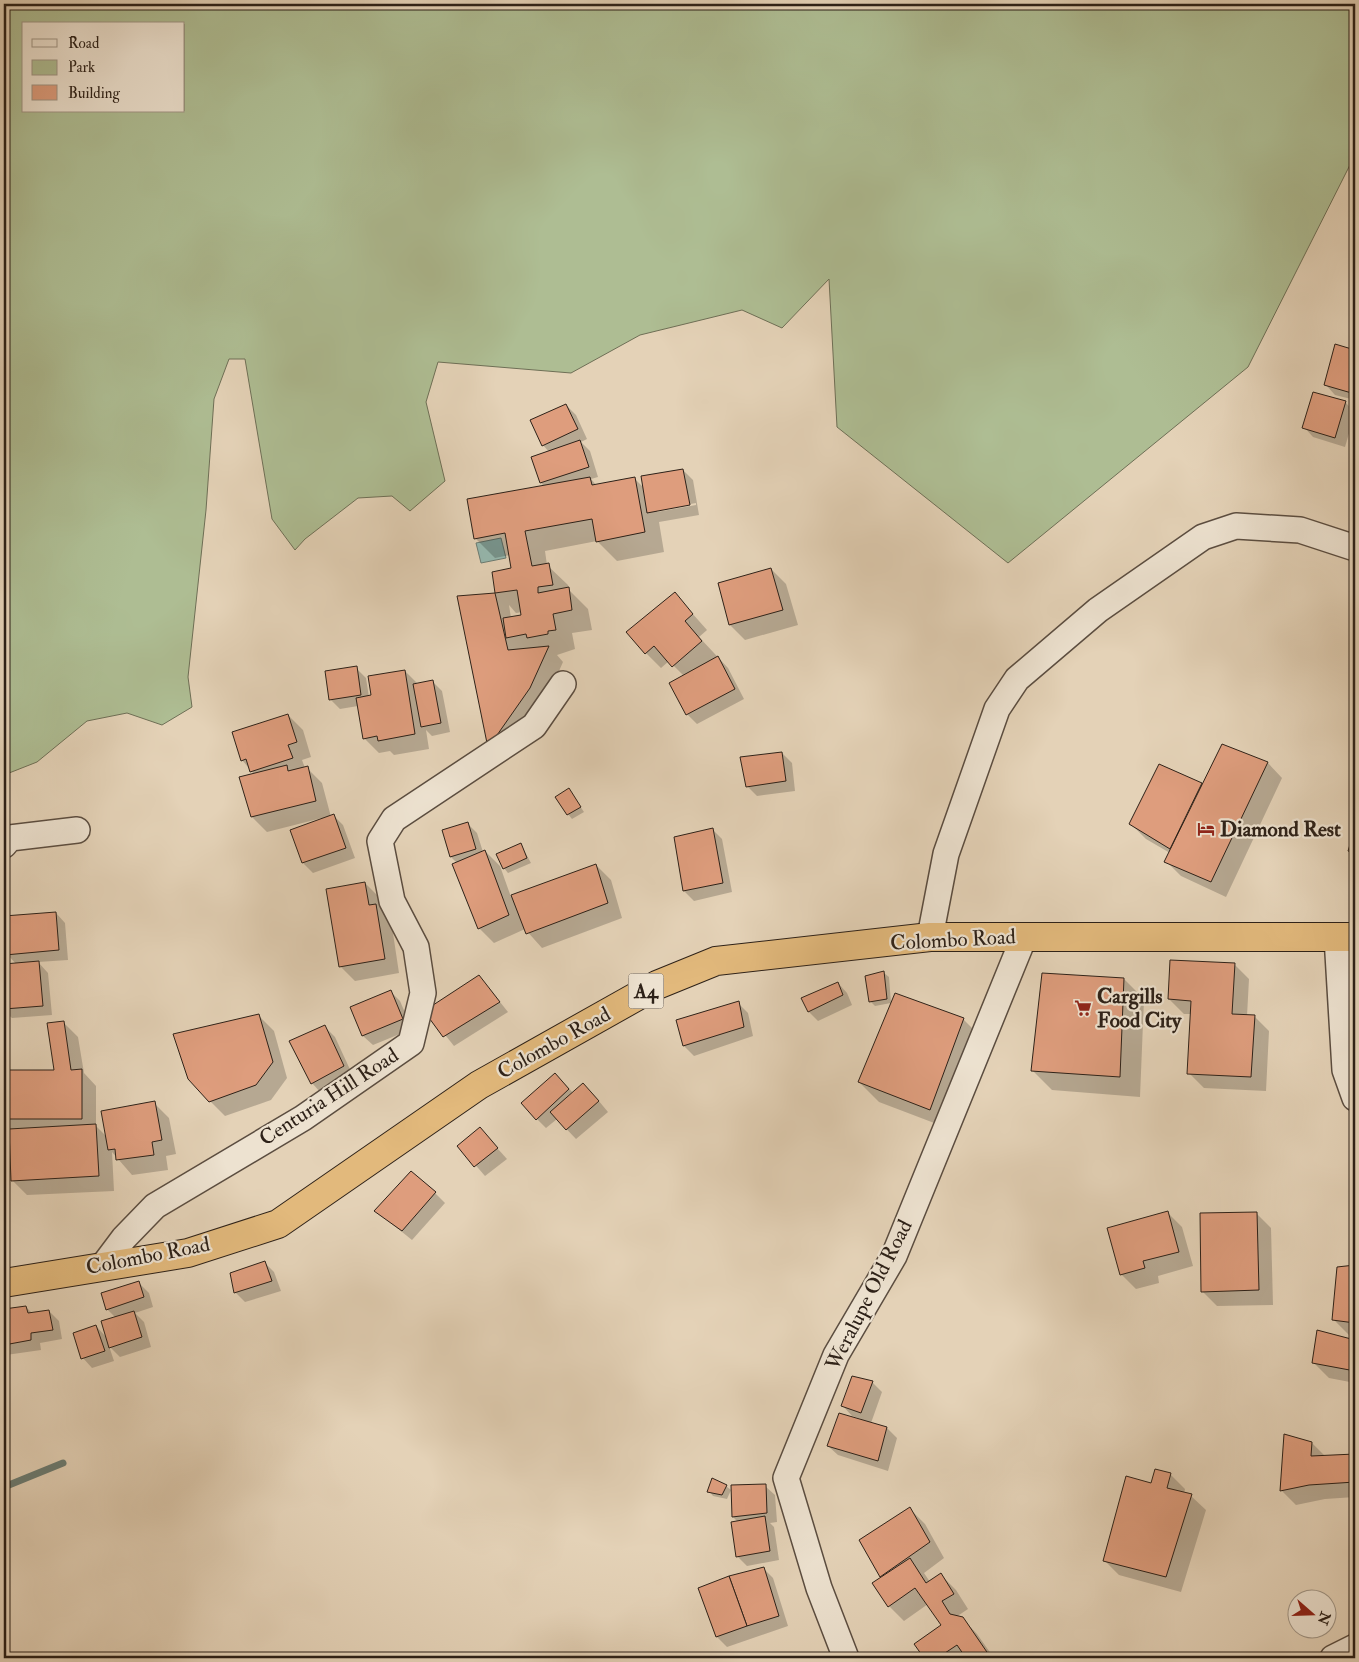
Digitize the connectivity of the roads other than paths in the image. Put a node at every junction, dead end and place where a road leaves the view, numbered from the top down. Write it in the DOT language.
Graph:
graph roads {
  1 [pos="1355,548"];
  2 [pos="563,684"];
  3 [pos="77,830"];
  4 [pos="4,845"];
  5 [pos="1024,936"];
  6 [pos="1346,937"];
  7 [pos="930,938"];
  8 [pos="1355,1098"];
  9 [pos="103,1266"];
  10 [pos="4,1283"];
  11 [pos="1355,1647"];
  12 [pos="846,1658"];
  13 [pos="1333,1658"];
  1 -- 7 [label="street"];
  2 -- 9 [label="street, Centuria Hill Road"];
  3 -- 4 [label="street"];
  5 -- 6 [label="highway, Colombo Road / A4"];
  5 -- 7 [label="highway, Colombo Road / A4"];
  5 -- 12 [label="street, Weralupe Old Road"];
  6 -- 8 [label="street"];
  7 -- 9 [label="highway, Colombo Road / A4"];
  9 -- 10 [label="highway, Colombo Road / A4"];
  11 -- 13 [label="street"];
}
